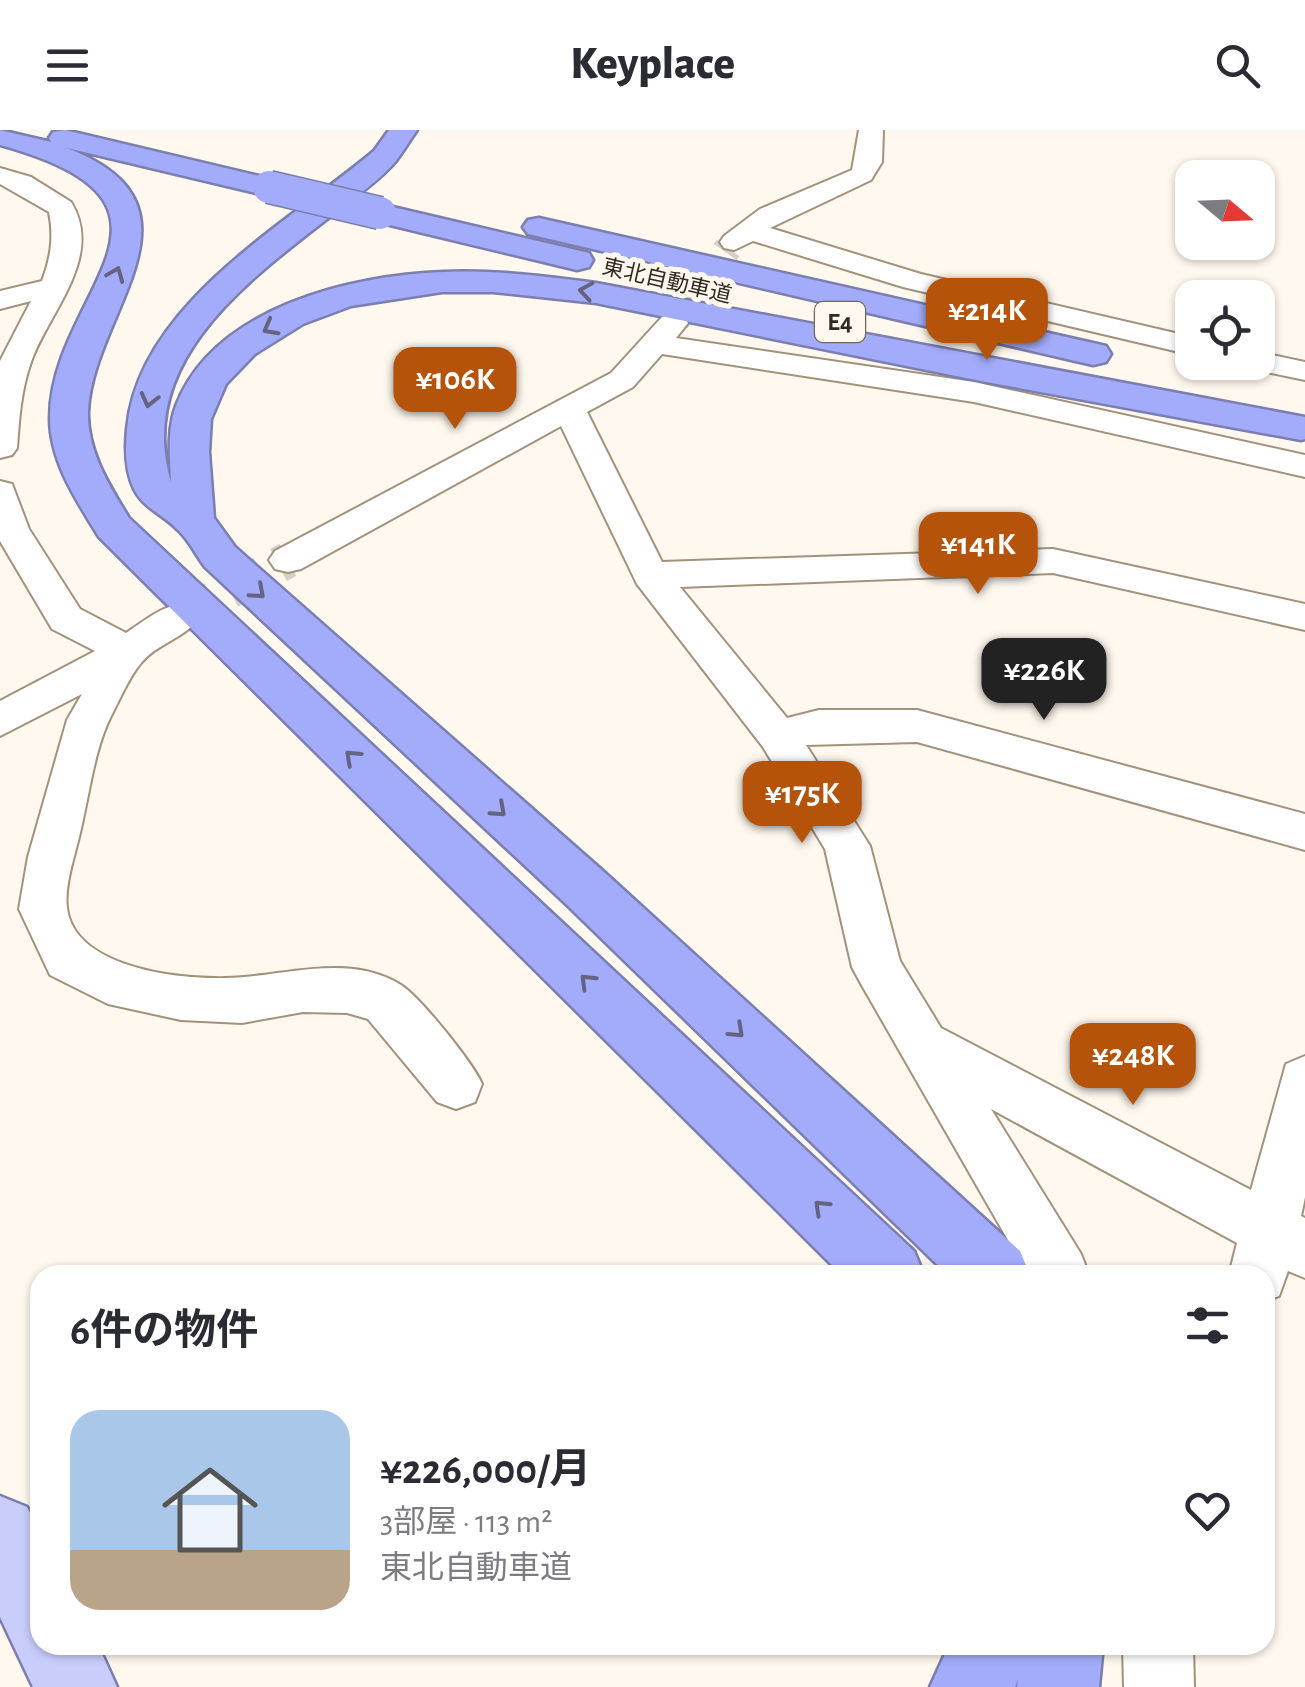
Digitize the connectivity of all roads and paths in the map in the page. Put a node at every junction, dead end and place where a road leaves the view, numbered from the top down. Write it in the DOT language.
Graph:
graph roads {
  1 [pos="30,130"];
  2 [pos="120,130"];
  3 [pos="379,130"];
  4 [pos="403,130"];
  5 [pos="872,130"];
  6 [pos="0,136"];
  7 [pos="293,174"];
  8 [pos="0,176"];
  9 [pos="390,197"];
  10 [pos="487,207"];
  11 [pos="724,248"];
  12 [pos="58,286"];
  13 [pos="0,300"];
  14 [pos="1175,342"];
  15 [pos="1275,365"];
  16 [pos="1305,372"];
  17 [pos="116,406"];
  18 [pos="568,406"];
  19 [pos="1304,431"];
  20 [pos="0,448"];
  21 [pos="108,454"];
  22 [pos="0,492"];
  23 [pos="193,520"];
  24 [pos="114,527"];
  25 [pos="288,560"];
  26 [pos="650,575"];
  27 [pos="181,616"];
  28 [pos="1305,617"];
  29 [pos="128,651"];
  30 [pos="0,720"];
  31 [pos="778,736"];
  32 [pos="1305,832"];
  33 [pos="920,1043"];
  34 [pos="1305,1080"];
  35 [pos="456,1084"];
  36 [pos="1278,1251"];
  37 [pos="880,1265"];
  38 [pos="985,1265"];
  39 [pos="1054,1265"];
  40 [pos="0,1534"];
  41 [pos="30,1594"];
  42 [pos="60,1655"];
  43 [pos="987,1655"];
  44 [pos="1062,1655"];
  45 [pos="1158,1655"];
  46 [pos="76,1687"];
  47 [pos="971,1687"];
  48 [pos="1058,1687"];
  49 [pos="1159,1687"];
  1 -- 7 [label="highway, 東北自動車道 / E4"];
  2 -- 7 [label="highway, 東北自動車道 / E4"];
  3 -- 17 [label="highway"];
  4 -- 23 [label="highway, one-way"];
  5 -- 11 [label="street"];
  24 -- 6 [label="highway, one-way"];
  7 -- 9 [label="highway, 東北自動車道 / E4, bridge"];
  7 -- 9 [label="highway"];
  8 -- 12 [label="street"];
  9 -- 11 [label="highway, 東北自動車道 / E4"];
  9 -- 19 [label="highway, 東北自動車道 / E4"];
  10 -- 11 [label="highway"];
  11 -- 14 [label="street"];
  11 -- 19 [label="highway, 東北自動車道 / E4"];
  12 -- 13 [label="street"];
  12 -- 20 [label="street"];
  15 -- 16 [label="street"];
  18 -- 19 [label="street"];
  18 -- 25 [label="street"];
  18 -- 26 [label="street"];
  19 -- 23 [label="highway, one-way"];
  21 -- 24 [label="highway"];
  22 -- 29 [label="street"];
  23 -- 38 [label="highway, one-way"];
  37 -- 24 [label="highway, one-way"];
  26 -- 28 [label="street"];
  26 -- 31 [label="street"];
  27 -- 29 [label="street"];
  29 -- 30 [label="street"];
  29 -- 35 [label="street"];
  31 -- 32 [label="street"];
  31 -- 33 [label="street"];
  33 -- 36 [label="street"];
  33 -- 39 [label="street"];
  34 -- 36 [label="street"];
  40 -- 41 [label="main road"];
  42 -- 46 [label="main road"];
  43 -- 47 [label="highway"];
  44 -- 48 [label="highway"];
  45 -- 49 [label="street"];
}
